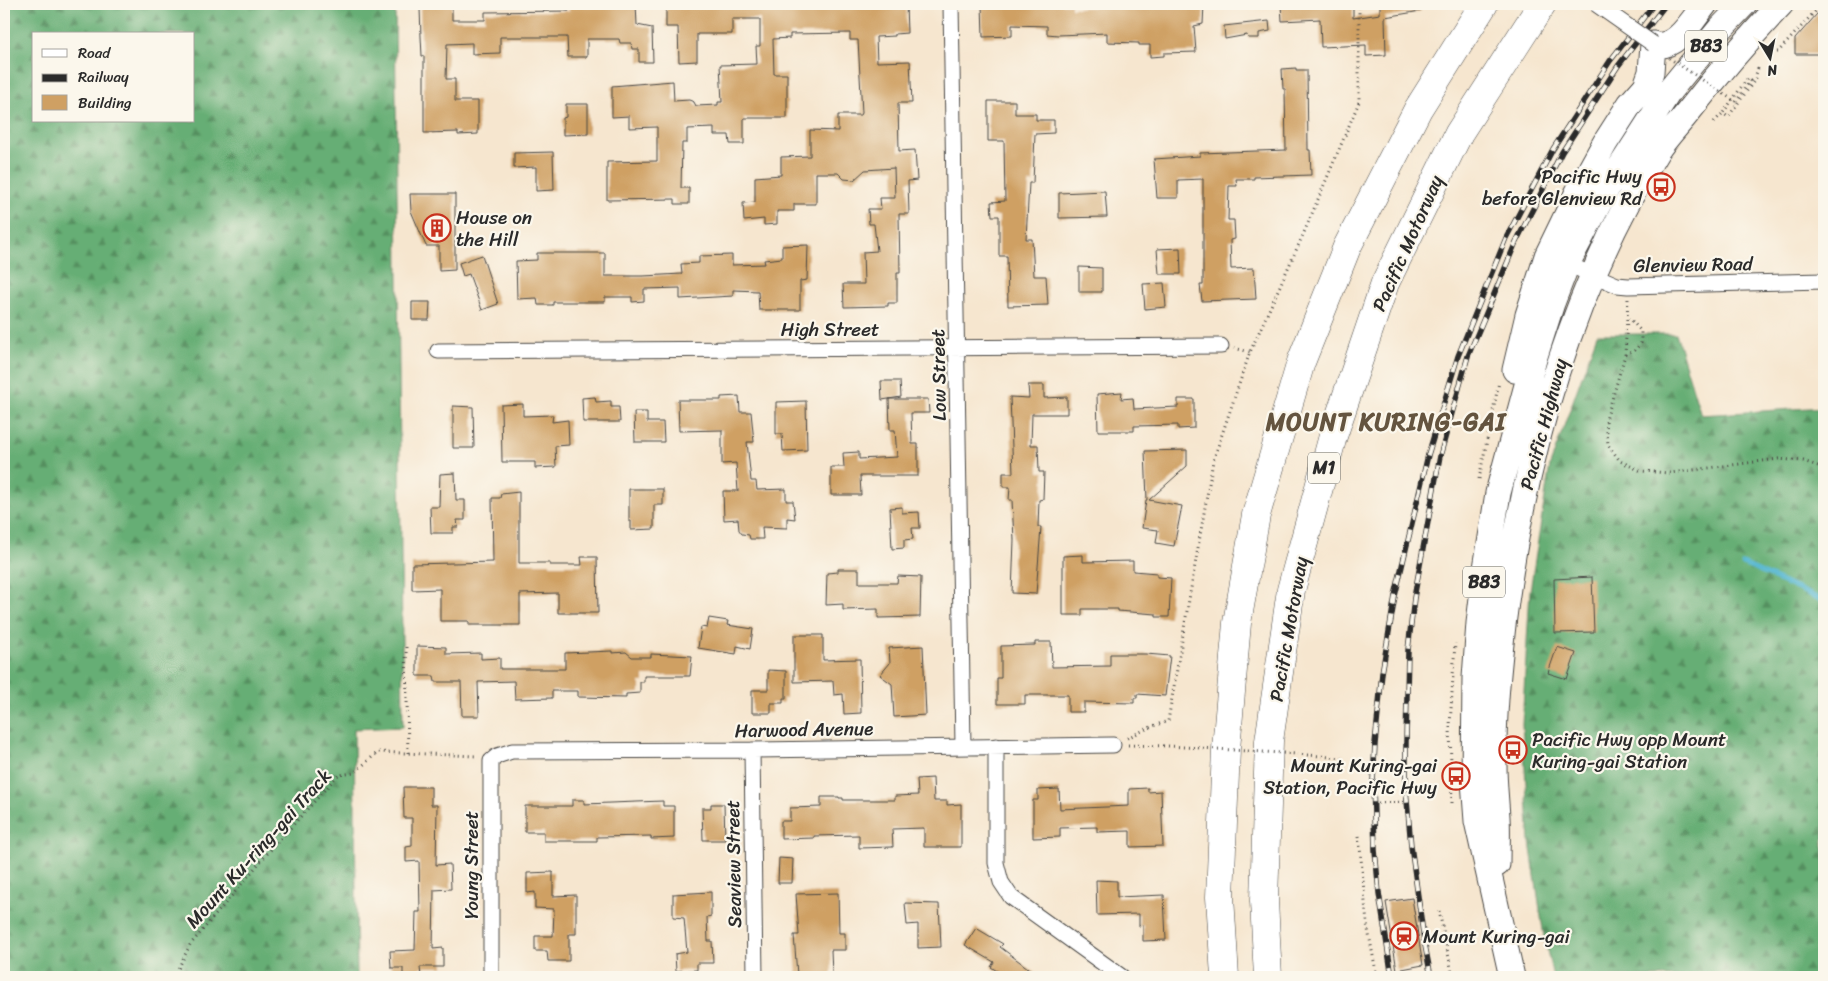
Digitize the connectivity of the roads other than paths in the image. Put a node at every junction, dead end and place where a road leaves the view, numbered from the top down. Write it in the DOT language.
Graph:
graph roads {
  1 [pos="951,4"];
  2 [pos="1484,4"];
  3 [pos="1542,4"];
  4 [pos="1596,4"];
  5 [pos="1705,4"];
  6 [pos="1744,4"];
  7 [pos="1781,4"];
  8 [pos="1661,51"];
  9 [pos="1552,244"];
  10 [pos="1567,264"];
  11 [pos="1593,276"];
  12 [pos="1824,281"];
  13 [pos="1221,346"];
  14 [pos="958,348"];
  15 [pos="438,351"];
  16 [pos="1517,424"];
  17 [pos="1112,745"];
  18 [pos="963,746"];
  19 [pos="996,746"];
  20 [pos="752,750"];
  21 [pos="497,756"];
  22 [pos="1498,909"];
  23 [pos="491,977"];
  24 [pos="755,977"];
  25 [pos="1122,977"];
  26 [pos="1225,977"];
  27 [pos="1268,977"];
  28 [pos="1512,977"];
  1 -- 14 [label="street, Low Street"];
  2 -- 26 [label="highway"];
  3 -- 27 [label="highway, Pacific Motorway / M1"];
  4 -- 8 [label="street, bridge"];
  5 -- 8 [label="main road"];
  6 -- 10 [label="main road, Pacific Highway / B83"];
  7 -- 11 [label="main road, Pacific Highway / B83"];
  8 -- 9 [label="main road"];
  9 -- 10 [label="main road"];
  9 -- 16 [label="main road"];
  10 -- 11 [label="street, Glenview Road"];
  10 -- 16 [label="main road, Pacific Highway / B83"];
  11 -- 12 [label="street, Glenview Road"];
  11 -- 22 [label="main road, Pacific Highway / B83"];
  13 -- 14 [label="street, High Street"];
  14 -- 15 [label="street, High Street"];
  14 -- 18 [label="street, Low Street"];
  16 -- 22 [label="main road, Pacific Highway / B83"];
  17 -- 19 [label="street, Harwood Avenue"];
  18 -- 19 [label="street, Harwood Avenue"];
  18 -- 20 [label="street, Harwood Avenue"];
  19 -- 25 [label="street"];
  20 -- 21 [label="street, Harwood Avenue"];
  20 -- 24 [label="street, Seaview Street"];
  21 -- 23 [label="street, Young Street"];
  22 -- 28 [label="main road, Pacific Highway / B83"];
}
